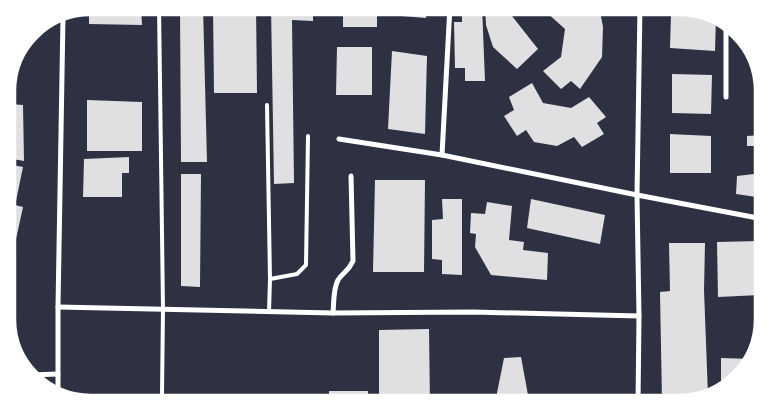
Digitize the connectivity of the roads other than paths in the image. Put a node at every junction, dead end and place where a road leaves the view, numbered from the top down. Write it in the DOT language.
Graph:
graph roads {
  1 [pos="159,15"];
  2 [pos="450,15"];
  3 [pos="640,15"];
  4 [pos="63,21"];
  5 [pos="726,32"];
  6 [pos="726,97"];
  7 [pos="267,105"];
  8 [pos="308,136"];
  9 [pos="339,139"];
  10 [pos="442,154"];
  11 [pos="351,176"];
  12 [pos="637,195"];
  13 [pos="755,217"];
  14 [pos="270,279"];
  15 [pos="58,307"];
  16 [pos="163,309"];
  17 [pos="269,312"];
  18 [pos="333,313"];
  19 [pos="639,316"];
  20 [pos="58,374"];
  21 [pos="39,375"];
  22 [pos="58,387"];
  23 [pos="162,395"];
  24 [pos="638,395"];
  1 -- 16 [label="lane"];
  2 -- 10 [label="street"];
  3 -- 12 [label="street"];
  4 -- 15 [label="street"];
  5 -- 6 [label="street"];
  7 -- 14 [label="lane"];
  8 -- 14 [label="lane"];
  9 -- 10 [label="street"];
  10 -- 12 [label="street"];
  11 -- 18 [label="street"];
  12 -- 13 [label="street"];
  12 -- 19 [label="street"];
  14 -- 17 [label="lane"];
  15 -- 16 [label="street"];
  15 -- 20 [label="street"];
  16 -- 17 [label="street"];
  16 -- 23 [label="lane"];
  17 -- 18 [label="street"];
  18 -- 19 [label="street"];
  19 -- 24 [label="street"];
  20 -- 21 [label="street"];
  20 -- 22 [label="street"];
}
